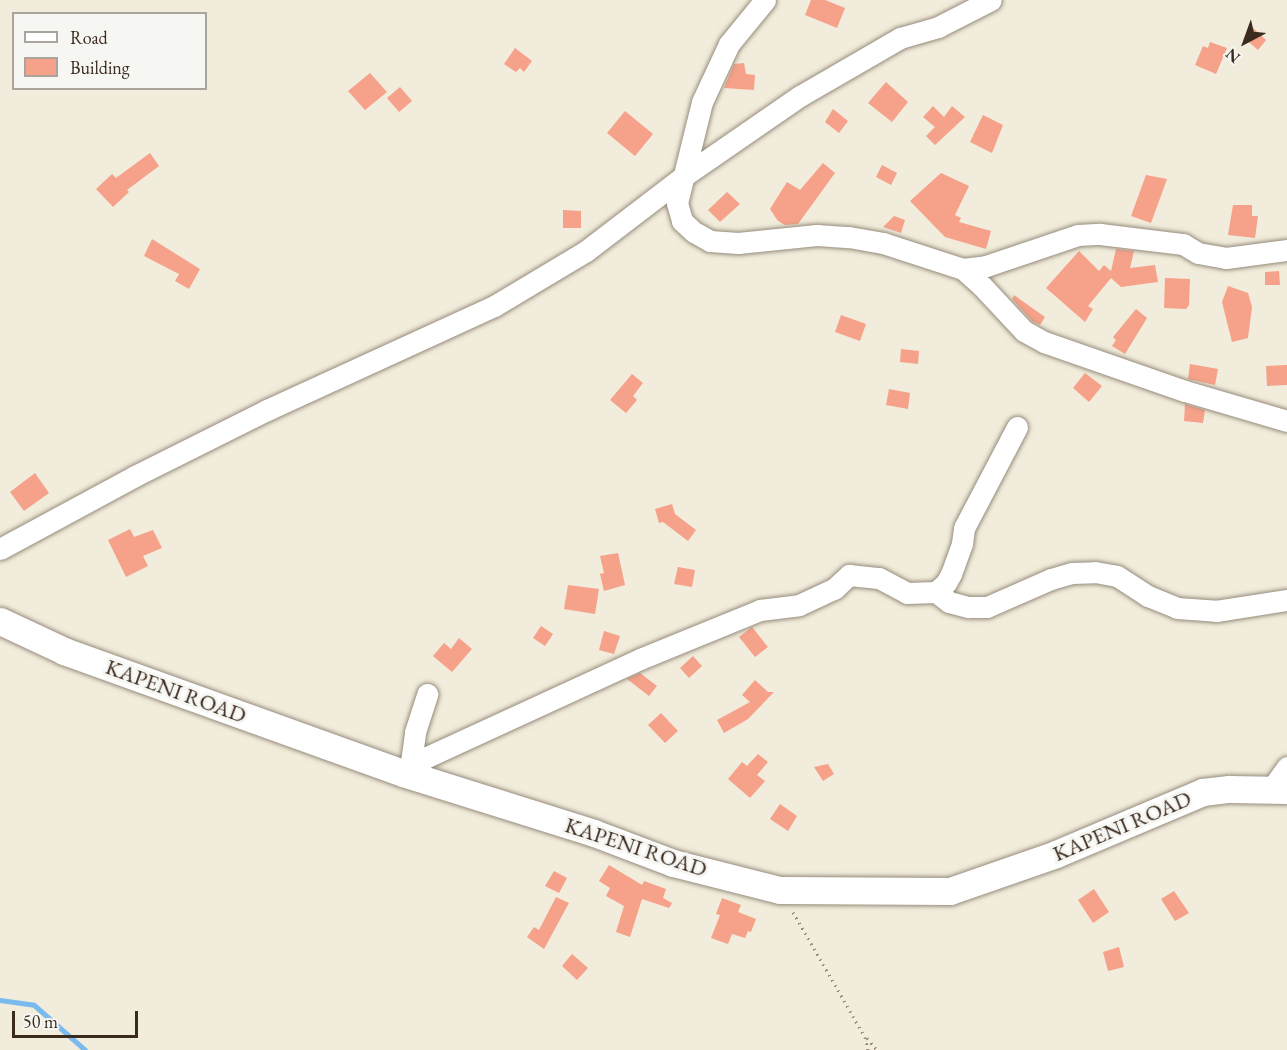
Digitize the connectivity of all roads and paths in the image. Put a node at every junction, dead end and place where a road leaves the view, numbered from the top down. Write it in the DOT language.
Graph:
graph roads {
  1 [pos="765,0"];
  2 [pos="991,0"];
  3 [pos="684,176"];
  4 [pos="1287,250"];
  5 [pos="963,269"];
  6 [pos="1287,421"];
  7 [pos="1017,427"];
  8 [pos="0,549"];
  9 [pos="936,592"];
  10 [pos="1287,600"];
  11 [pos="0,621"];
  12 [pos="427,694"];
  13 [pos="406,771"];
  14 [pos="1282,782"];
  15 [pos="780,890"];
  16 [pos="865,1037"];
  17 [pos="868,1050"];
  18 [pos="877,1050"];
  1 -- 3 [label="street"];
  2 -- 3 [label="street"];
  3 -- 5 [label="street"];
  3 -- 8 [label="street"];
  4 -- 5 [label="street"];
  5 -- 6 [label="street"];
  7 -- 9 [label="street"];
  9 -- 10 [label="street"];
  9 -- 13 [label="street"];
  11 -- 13 [label="main road, KAPENI ROAD"];
  12 -- 13 [label="street"];
  13 -- 15 [label="main road, KAPENI ROAD"];
  14 -- 15 [label="main road, KAPENI ROAD"];
  15 -- 16 [label="path"];
  16 -- 17 [label="path"];
  16 -- 18 [label="path"];
}
